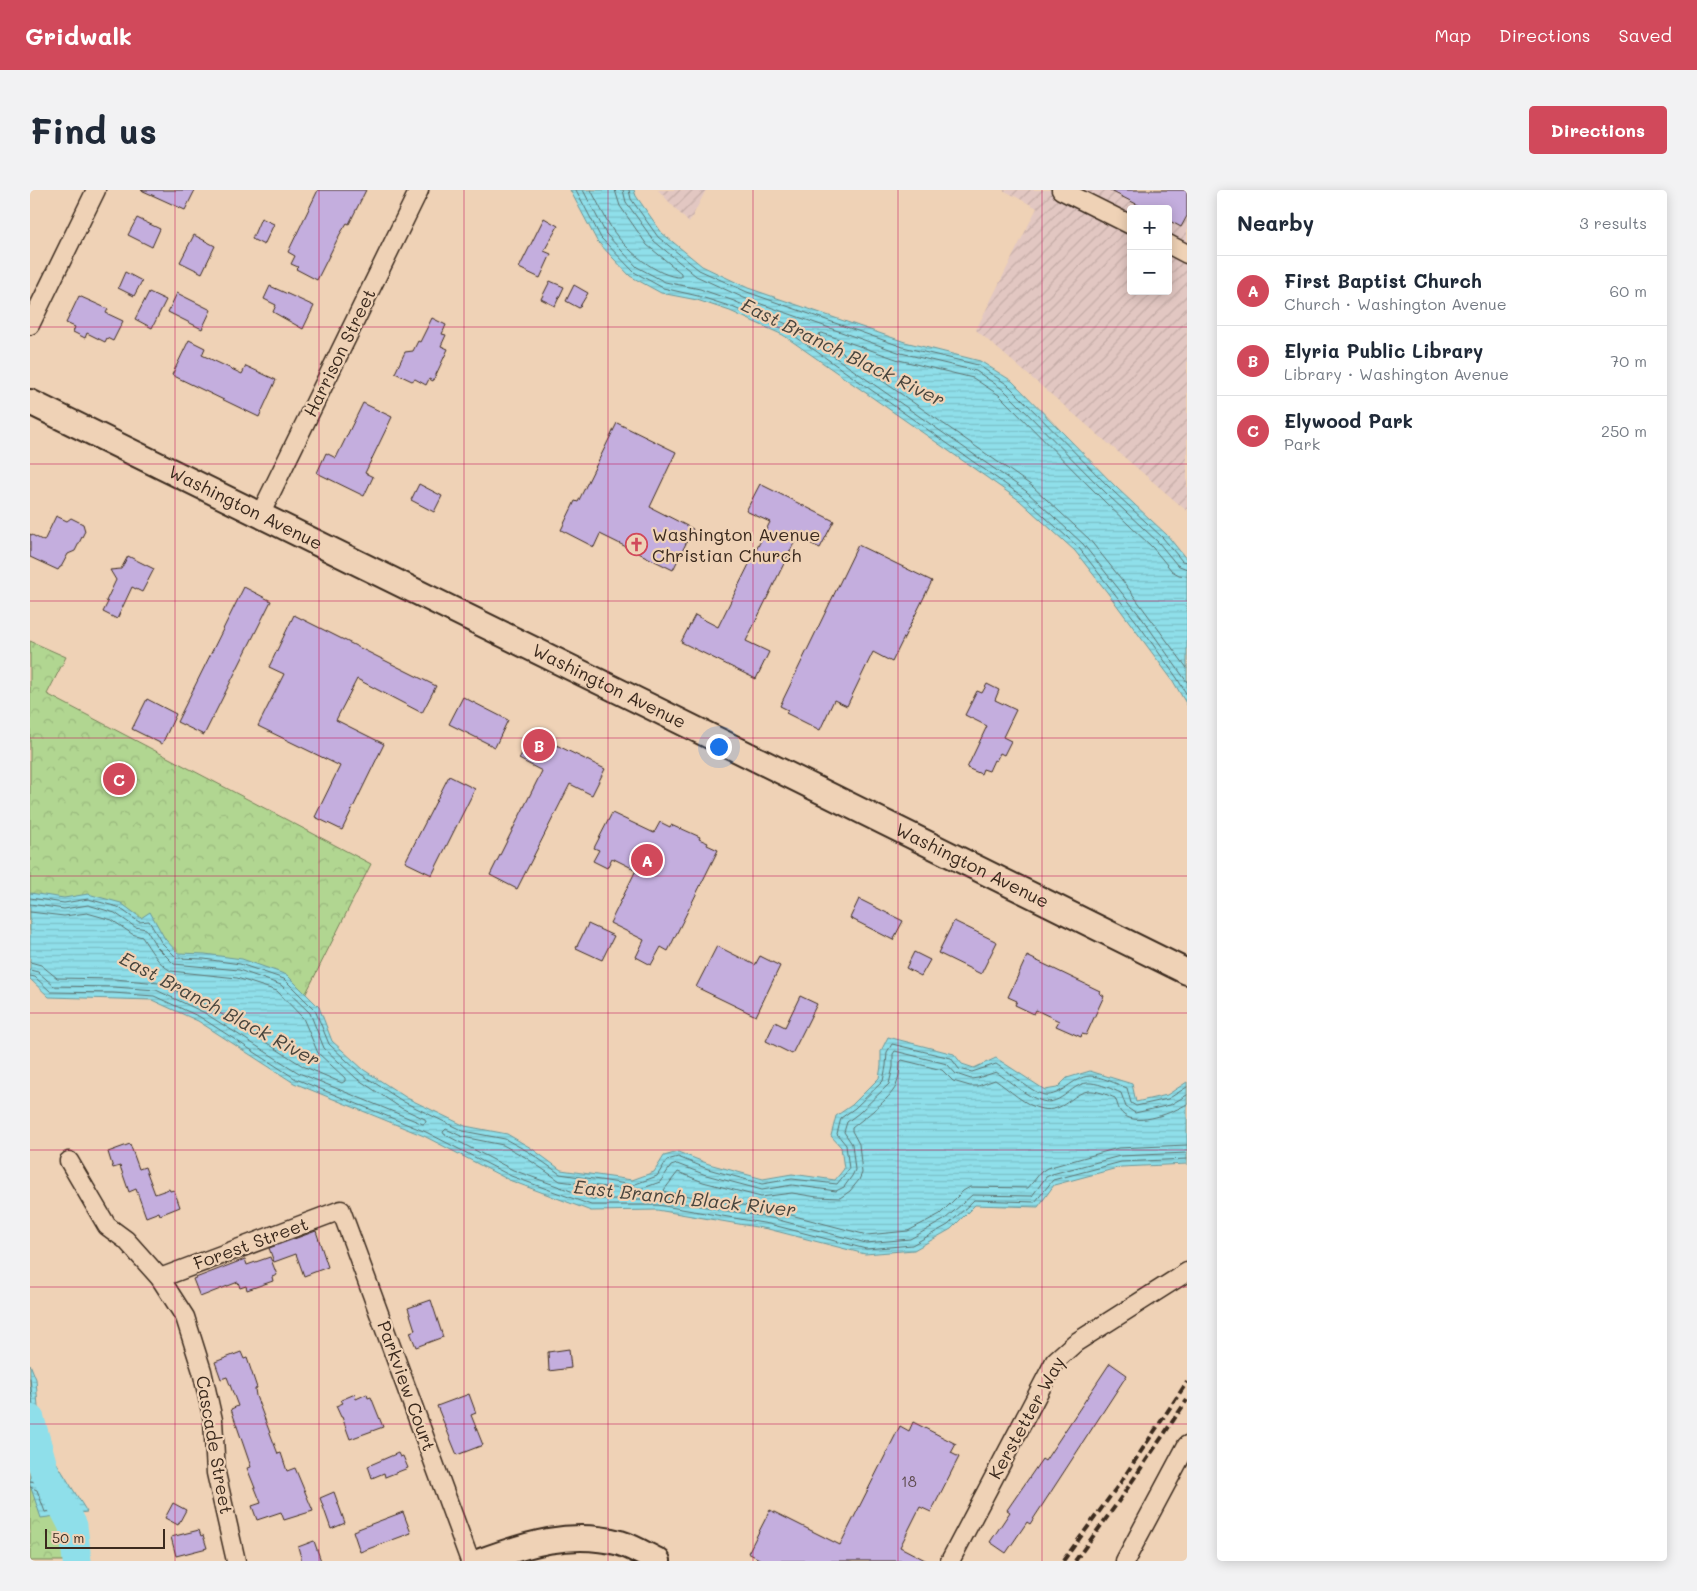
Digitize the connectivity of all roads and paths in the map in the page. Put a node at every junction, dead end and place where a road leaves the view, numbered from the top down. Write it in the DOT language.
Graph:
graph roads {
  1 [pos="96,190"];
  2 [pos="419,190"];
  3 [pos="1060,190"];
  4 [pos="1127,223"];
  5 [pos="1172,246"];
  6 [pos="1187,254"];
  7 [pos="30,325"];
  8 [pos="30,402"];
  9 [pos="260,516"];
  10 [pos="1186,972"];
  11 [pos="69,1162"];
  12 [pos="341,1210"];
  13 [pos="1187,1272"];
  14 [pos="160,1278"];
  15 [pos="1187,1445"];
  16 [pos="236,1561"];
  17 [pos="470,1561"];
  18 [pos="481,1561"];
  19 [pos="658,1561"];
  20 [pos="950,1561"];
  21 [pos="1125,1561"];
  1 -- 7 [label="street"];
  2 -- 9 [label="street, Harrison Street"];
  3 -- 4 [label="street"];
  5 -- 6 [label="street"];
  8 -- 9 [label="street, Washington Avenue"];
  9 -- 10 [label="street, Washington Avenue"];
  11 -- 14 [label="street, Cascade Street"];
  12 -- 14 [label="street, Forest Street"];
  12 -- 17 [label="street, Parkview Court"];
  13 -- 20 [label="street, Kerstetter Way"];
  14 -- 16 [label="street, Cascade Street"];
  15 -- 21 [label="street"];
  18 -- 19 [label="street"];
}
